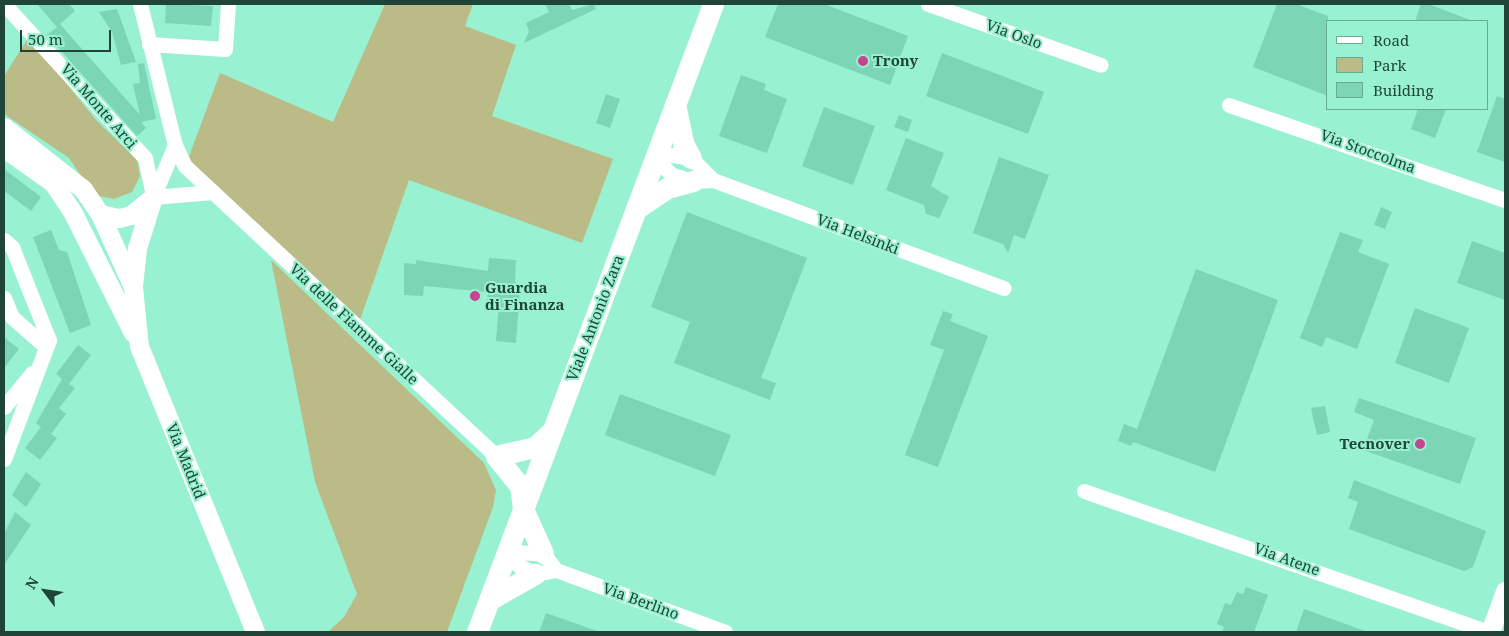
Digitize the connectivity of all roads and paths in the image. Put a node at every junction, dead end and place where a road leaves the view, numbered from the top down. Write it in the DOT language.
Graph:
graph roads {
  1 [pos="4,4"];
  2 [pos="140,4"];
  3 [pos="228,4"];
  4 [pos="713,4"];
  5 [pos="928,4"];
  6 [pos="150,44"];
  7 [pos="1101,65"];
  8 [pos="675,103"];
  9 [pos="1229,105"];
  10 [pos="4,127"];
  11 [pos="175,145"];
  12 [pos="4,148"];
  13 [pos="655,158"];
  14 [pos="691,158"];
  15 [pos="703,181"];
  16 [pos="52,183"];
  17 [pos="212,192"];
  18 [pos="153,197"];
  19 [pos="1505,200"];
  20 [pos="636,208"];
  21 [pos="104,223"];
  22 [pos="4,240"];
  23 [pos="133,287"];
  24 [pos="1004,288"];
  25 [pos="4,298"];
  26 [pos="120,306"];
  27 [pos="139,346"];
  28 [pos="46,347"];
  29 [pos="40,364"];
  30 [pos="4,407"];
  31 [pos="552,431"];
  32 [pos="496,456"];
  33 [pos="4,459"];
  34 [pos="1084,491"];
  35 [pos="523,509"];
  36 [pos="507,552"];
  37 [pos="543,553"];
  38 [pos="556,570"];
  39 [pos="535,574"];
  40 [pos="1505,591"];
  41 [pos="489,600"];
  42 [pos="255,632"];
  43 [pos="477,632"];
  44 [pos="725,632"];
  45 [pos="1489,632"];
  1 -- 18 [label="street, Via Monte Arci"];
  2 -- 6 [label="street, Via delle Fiamme Gialle"];
  3 -- 6 [label="street"];
  4 -- 8 [label="main road, Viale Antonio Zara"];
  5 -- 7 [label="street, Via Oslo"];
  6 -- 11 [label="street, Via delle Fiamme Gialle"];
  8 -- 13 [label="main road, Viale Antonio Zara"];
  8 -- 14 [label="main road"];
  9 -- 19 [label="street, Via Stoccolma"];
  10 -- 21 [label="street"];
  11 -- 17 [label="street, Via delle Fiamme Gialle"];
  11 -- 18 [label="street"];
  12 -- 16 [label="street"];
  13 -- 14 [label="street"];
  13 -- 15 [label="street, Via Helsinki"];
  13 -- 20 [label="main road, Viale Antonio Zara"];
  14 -- 15 [label="street, Via Helsinki"];
  15 -- 20 [label="main road"];
  15 -- 24 [label="street, Via Helsinki"];
  16 -- 21 [label="street"];
  16 -- 26 [label="street"];
  17 -- 18 [label="street"];
  17 -- 32 [label="street, Via delle Fiamme Gialle"];
  18 -- 21 [label="street"];
  18 -- 23 [label="street"];
  20 -- 31 [label="main road, Viale Antonio Zara"];
  21 -- 23 [label="street"];
  21 -- 26 [label="street"];
  22 -- 28 [label="street"];
  23 -- 27 [label="street, Via Madrid"];
  25 -- 28 [label="street"];
  26 -- 27 [label="street"];
  27 -- 42 [label="street, Via Madrid"];
  28 -- 29 [label="street"];
  29 -- 30 [label="street"];
  29 -- 33 [label="street"];
  31 -- 32 [label="main road"];
  31 -- 35 [label="main road, Viale Antonio Zara"];
  32 -- 35 [label="main road"];
  34 -- 45 [label="street, Via Atene"];
  35 -- 36 [label="main road, Viale Antonio Zara"];
  35 -- 37 [label="main road"];
  36 -- 37 [label="street"];
  36 -- 39 [label="street"];
  36 -- 41 [label="main road, Viale Antonio Zara"];
  37 -- 38 [label="street"];
  38 -- 39 [label="street"];
  38 -- 44 [label="street, Via Berlino"];
  39 -- 41 [label="main road"];
  40 -- 45 [label="street"];
  41 -- 43 [label="main road, Viale Antonio Zara"];
}
